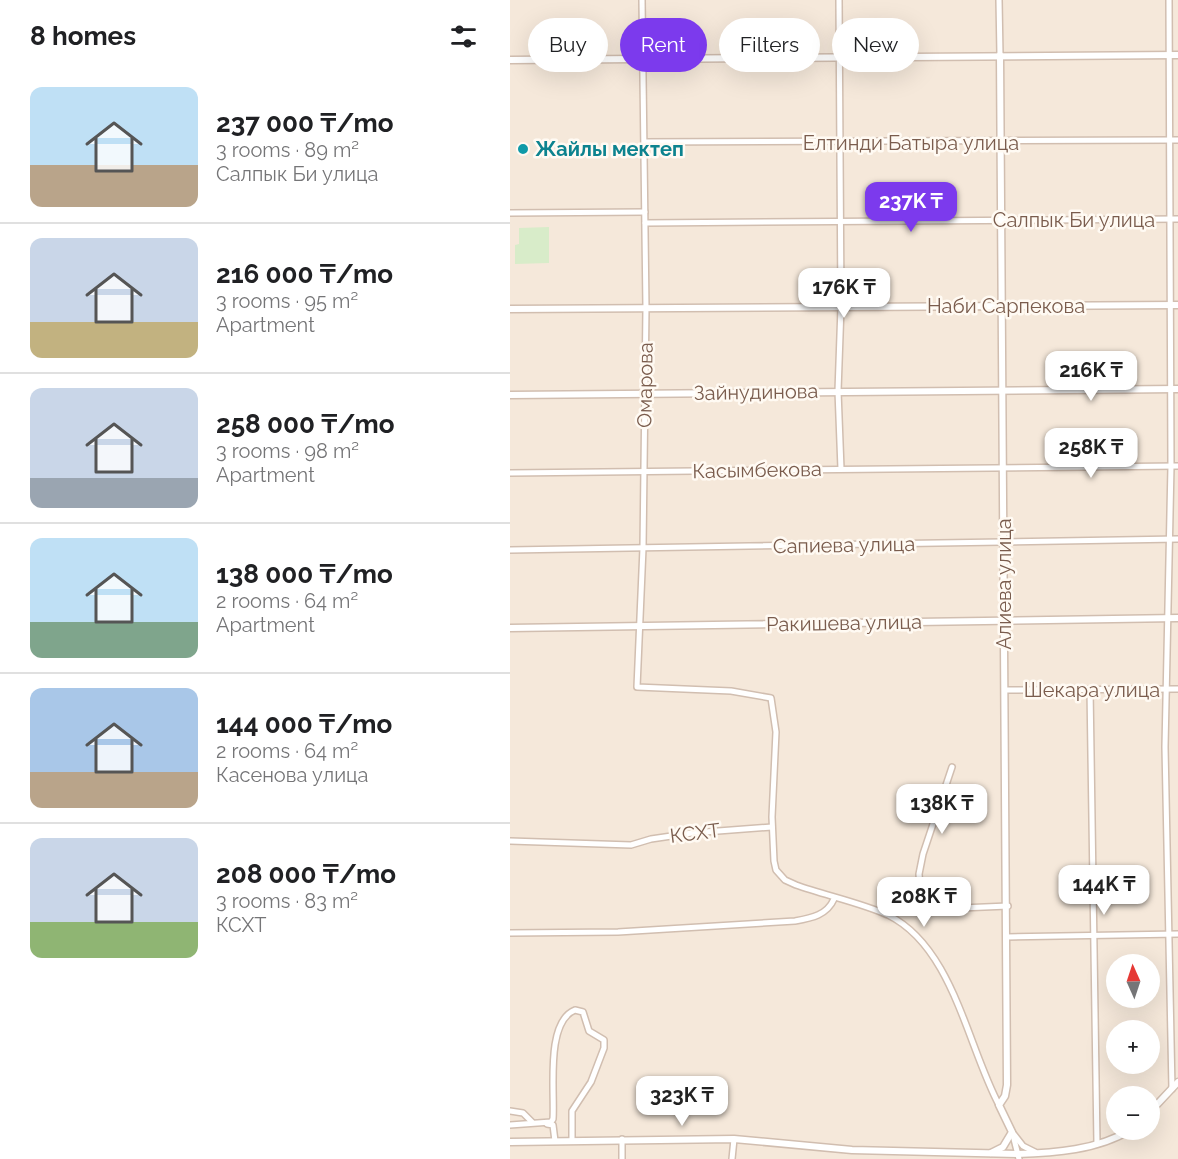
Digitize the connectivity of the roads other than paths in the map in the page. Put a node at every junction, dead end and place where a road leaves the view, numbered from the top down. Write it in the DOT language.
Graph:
graph roads {
  1 [pos="642,0"];
  2 [pos="839,0"];
  3 [pos="999,0"];
  4 [pos="1169,0"];
  5 [pos="643,18"];
  6 [pos="839,18"];
  7 [pos="1000,55"];
  8 [pos="1169,55"];
  9 [pos="1178,55"];
  10 [pos="919,56"];
  11 [pos="832,57"];
  12 [pos="620,58"];
  13 [pos="707,58"];
  14 [pos="510,60"];
  15 [pos="644,72"];
  16 [pos="839,72"];
  17 [pos="1169,140"];
  18 [pos="1178,140"];
  19 [pos="645,142"];
  20 [pos="839,143"];
  21 [pos="1000,143"];
  22 [pos="645,212"];
  23 [pos="510,213"];
  24 [pos="1170,219"];
  25 [pos="1178,219"];
  26 [pos="1001,221"];
  27 [pos="839,222"];
  28 [pos="645,223"];
  29 [pos="1174,305"];
  30 [pos="1002,306"];
  31 [pos="840,307"];
  32 [pos="646,308"];
  33 [pos="510,309"];
  34 [pos="1003,389"];
  35 [pos="1170,389"];
  36 [pos="1178,389"];
  37 [pos="838,391"];
  38 [pos="644,394"];
  39 [pos="510,395"];
  40 [pos="1171,466"];
  41 [pos="1178,466"];
  42 [pos="1004,467"];
  43 [pos="841,469"];
  44 [pos="644,471"];
  45 [pos="510,472"];
  46 [pos="1178,539"];
  47 [pos="1170,540"];
  48 [pos="1005,542"];
  49 [pos="644,548"];
  50 [pos="510,550"];
  51 [pos="1168,618"];
  52 [pos="1178,618"];
  53 [pos="1004,620"];
  54 [pos="641,627"];
  55 [pos="510,628"];
  56 [pos="1090,689"];
  57 [pos="1168,689"];
  58 [pos="1178,689"];
  59 [pos="1005,690"];
  60 [pos="952,767"];
  61 [pos="772,827"];
  62 [pos="510,841"];
  63 [pos="834,899"];
  64 [pos="921,902"];
  65 [pos="1008,906"];
  66 [pos="886,914"];
  67 [pos="510,933"];
  68 [pos="1170,933"];
  69 [pos="1178,934"];
  70 [pos="1093,936"];
  71 [pos="1007,937"];
  72 [pos="1178,1082"];
  73 [pos="1172,1089"];
  74 [pos="1160,1102"];
  75 [pos="999,1105"];
  76 [pos="510,1111"];
  77 [pos="533,1123"];
  78 [pos="510,1125"];
  79 [pos="1012,1132"];
  80 [pos="622,1139"];
  81 [pos="734,1139"];
  82 [pos="572,1140"];
  83 [pos="1106,1140"];
  84 [pos="555,1141"];
  85 [pos="510,1142"];
  86 [pos="1097,1144"];
  87 [pos="991,1153"];
  88 [pos="1040,1154"];
  89 [pos="1018,1157"];
  90 [pos="622,1159"];
  91 [pos="732,1159"];
  1 -- 5 [label="street, Омарова"];
  2 -- 6 [label="street"];
  3 -- 7 [label="street, Алиева улица"];
  4 -- 8 [label="street"];
  7 -- 8 [label="street"];
  7 -- 10 [label="street"];
  7 -- 21 [label="street, Алиева улица"];
  8 -- 9 [label="street"];
  8 -- 17 [label="street"];
  11 -- 13 [label="street"];
  12 -- 14 [label="street"];
  15 -- 19 [label="street, Омарова"];
  16 -- 20 [label="street"];
  17 -- 18 [label="street, Елтинди Батыра улица"];
  17 -- 21 [label="street, Елтинди Батыра улица"];
  17 -- 24 [label="street"];
  19 -- 20 [label="street, Елтинди Батыра улица"];
  19 -- 22 [label="street, Омарова"];
  20 -- 21 [label="street, Елтинди Батыра улица"];
  20 -- 27 [label="street"];
  21 -- 26 [label="street, Алиева улица"];
  22 -- 23 [label="street"];
  22 -- 28 [label="street, Омарова"];
  24 -- 25 [label="street, Салпык Би улица"];
  24 -- 26 [label="street, Салпык Би улица"];
  24 -- 29 [label="street"];
  26 -- 27 [label="street, Салпык Би улица"];
  26 -- 30 [label="street, Алиева улица"];
  27 -- 28 [label="street, Салпык Би улица"];
  27 -- 31 [label="street"];
  28 -- 32 [label="street, Омарова"];
  29 -- 30 [label="street, Наби Сарпекова"];
  29 -- 35 [label="street"];
  30 -- 31 [label="street, Наби Сарпекова"];
  30 -- 34 [label="street, Алиева улица"];
  31 -- 32 [label="street, Наби Сарпекова"];
  31 -- 37 [label="street"];
  32 -- 33 [label="street, Наби Сарпекова"];
  32 -- 38 [label="street, Омарова"];
  34 -- 35 [label="street, Зайнудинова"];
  34 -- 37 [label="street, Зайнудинова"];
  34 -- 42 [label="street, Алиева улица"];
  35 -- 36 [label="street, Зайнудинова"];
  35 -- 40 [label="street"];
  37 -- 38 [label="street, Зайнудинова"];
  37 -- 43 [label="street"];
  38 -- 39 [label="street, Зайнудинова"];
  38 -- 44 [label="street, Омарова"];
  40 -- 41 [label="street, Касымбекова"];
  40 -- 42 [label="street, Касымбекова"];
  40 -- 47 [label="street"];
  42 -- 43 [label="street, Касымбекова"];
  42 -- 48 [label="street, Алиева улица"];
  43 -- 44 [label="street, Касымбекова"];
  44 -- 45 [label="street, Касымбекова"];
  44 -- 49 [label="street, Омарова"];
  46 -- 47 [label="street, Сапиева улица"];
  47 -- 48 [label="street, Сапиева улица"];
  47 -- 51 [label="street"];
  48 -- 49 [label="street, Сапиева улица"];
  48 -- 53 [label="street, Алиева улица"];
  49 -- 50 [label="street, Сапиева улица"];
  49 -- 54 [label="street, Омарова"];
  51 -- 52 [label="street, Ракишева улица"];
  51 -- 53 [label="street, Ракишева улица"];
  51 -- 57 [label="street"];
  53 -- 54 [label="street, Ракишева улица"];
  53 -- 59 [label="street, Алиева улица"];
  54 -- 55 [label="street, Ракишева улица"];
  54 -- 61 [label="street, Омарова"];
  56 -- 57 [label="street, Шекара улица"];
  56 -- 59 [label="street, Шекара улица"];
  56 -- 70 [label="street"];
  57 -- 58 [label="street, Шекара улица"];
  57 -- 68 [label="street"];
  59 -- 65 [label="street, Алиева улица"];
  60 -- 64 [label="street"];
  61 -- 62 [label="street, КСХТ"];
  61 -- 63 [label="street"];
  63 -- 66 [label="street"];
  63 -- 67 [label="street"];
  64 -- 65 [label="street"];
  64 -- 66 [label="street"];
  65 -- 71 [label="street, Алиева улица"];
  66 -- 75 [label="street"];
  68 -- 69 [label="street"];
  68 -- 70 [label="street"];
  68 -- 73 [label="street"];
  70 -- 71 [label="street"];
  70 -- 86 [label="street"];
  71 -- 75 [label="street, Алиева улица"];
  72 -- 73 [label="street"];
  73 -- 74 [label="street"];
  75 -- 79 [label="street"];
  76 -- 77 [label="street"];
  77 -- 78 [label="street"];
  77 -- 82 [label="street"];
  77 -- 84 [label="street"];
  79 -- 87 [label="street"];
  79 -- 88 [label="street"];
  79 -- 89 [label="street"];
  80 -- 81 [label="street"];
  80 -- 82 [label="street"];
  80 -- 90 [label="street"];
  81 -- 87 [label="street"];
  81 -- 91 [label="street"];
  82 -- 84 [label="street"];
  83 -- 86 [label="street"];
  84 -- 85 [label="street"];
  86 -- 88 [label="street"];
  87 -- 89 [label="street"];
  88 -- 89 [label="street"];
}
